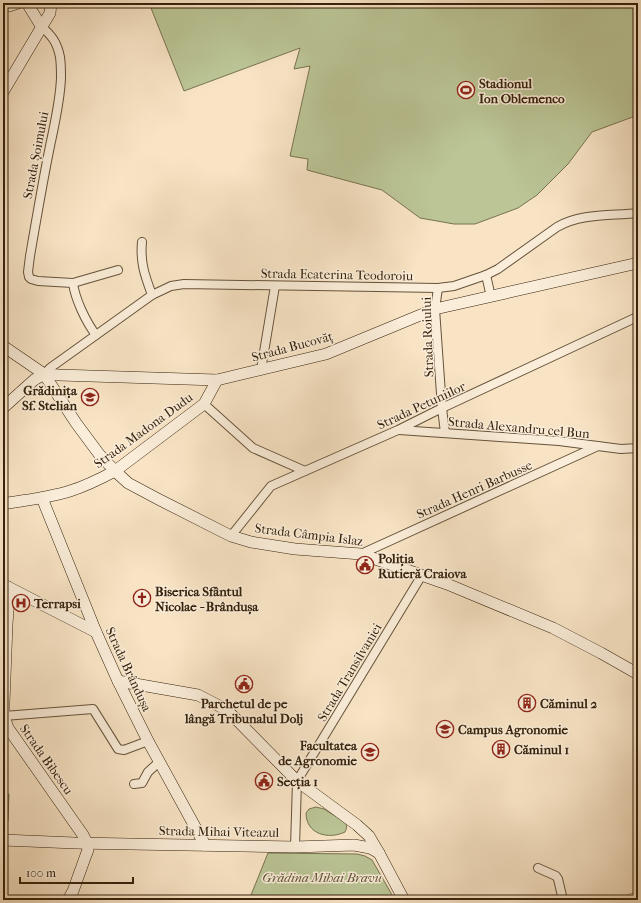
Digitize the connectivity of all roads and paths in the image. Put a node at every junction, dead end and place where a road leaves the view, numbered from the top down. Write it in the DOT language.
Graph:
graph roads {
  1 [pos="18,3"];
  2 [pos="27,3"];
  3 [pos="51,3"];
  4 [pos="3,6"];
  5 [pos="42,26"];
  6 [pos="3,92"];
  7 [pos="638,213"];
  8 [pos="142,242"];
  9 [pos="638,263"];
  10 [pos="118,270"];
  11 [pos="486,275"];
  12 [pos="73,283"];
  13 [pos="275,286"];
  14 [pos="438,288"];
  15 [pos="152,295"];
  16 [pos="491,297"];
  17 [pos="435,309"];
  18 [pos="638,316"];
  19 [pos="96,335"];
  20 [pos="3,346"];
  21 [pos="261,370"];
  22 [pos="44,374"];
  23 [pos="217,380"];
  24 [pos="204,404"];
  25 [pos="3,408"];
  26 [pos="442,408"];
  27 [pos="398,430"];
  28 [pos="445,433"];
  29 [pos="598,446"];
  30 [pos="638,448"];
  31 [pos="114,471"];
  32 [pos="305,471"];
  33 [pos="42,498"];
  34 [pos="3,504"];
  35 [pos="231,536"];
  36 [pos="361,554"];
  37 [pos="422,575"];
  38 [pos="3,576"];
  39 [pos="5,586"];
  40 [pos="96,632"];
  41 [pos="638,674"];
  42 [pos="118,681"];
  43 [pos="4,716"];
  44 [pos="148,741"];
  45 [pos="159,762"];
  46 [pos="297,781"];
  47 [pos="134,784"];
  48 [pos="3,840"];
  49 [pos="87,843"];
  50 [pos="205,845"];
  51 [pos="295,847"];
  52 [pos="379,853"];
  53 [pos="538,868"];
  54 [pos="638,897"];
  55 [pos="68,900"];
  56 [pos="404,900"];
  57 [pos="563,900"];
  58 [pos="630,900"];
  1 -- 4 [label="street"];
  2 -- 5 [label="street, Strada Șoimului"];
  3 -- 5 [label="street"];
  5 -- 6 [label="street"];
  5 -- 12 [label="street, Strada Șoimului"];
  7 -- 11 [label="street, Strada Ecaterina Teodoroiu"];
  8 -- 15 [label="street"];
  9 -- 16 [label="street, Strada Bucovăț"];
  10 -- 12 [label="street, Strada Șoimului"];
  11 -- 14 [label="street, Strada Ecaterina Teodoroiu"];
  11 -- 16 [label="street"];
  12 -- 19 [label="street"];
  13 -- 14 [label="street, Strada Ecaterina Teodoroiu"];
  13 -- 15 [label="street, Strada Ecaterina Teodoroiu"];
  13 -- 21 [label="street"];
  14 -- 17 [label="street, Strada Roiului"];
  15 -- 19 [label="street, Strada Ecaterina Teodoroiu"];
  16 -- 17 [label="street, Strada Bucovăț"];
  17 -- 21 [label="street, Strada Bucovăț"];
  17 -- 26 [label="street, Strada Roiului"];
  18 -- 26 [label="street, Strada Petuniilor"];
  19 -- 22 [label="street, Strada Ecaterina Teodoroiu"];
  20 -- 22 [label="street, Strada Câmpia Islaz"];
  21 -- 23 [label="street, Strada Bucovăț"];
  22 -- 23 [label="street, Strada Bucovăț"];
  22 -- 25 [label="street"];
  22 -- 31 [label="street, Strada Câmpia Islaz"];
  23 -- 24 [label="street, Strada Madona Dudu"];
  24 -- 31 [label="street, Strada Madona Dudu"];
  24 -- 32 [label="street"];
  26 -- 27 [label="street, Strada Petuniilor"];
  26 -- 28 [label="street, Strada Roiului"];
  27 -- 28 [label="street, Strada Alexandru cel Bun"];
  27 -- 32 [label="street, Strada Petuniilor"];
  28 -- 29 [label="street, Strada Alexandru cel Bun"];
  29 -- 30 [label="street, Strada Alexandru cel Bun"];
  29 -- 36 [label="street, Strada Henri Barbusse"];
  31 -- 33 [label="street, Strada Madona Dudu"];
  31 -- 35 [label="street, Strada Câmpia Islaz"];
  32 -- 35 [label="street, Strada Petuniilor"];
  33 -- 34 [label="street, Strada Madona Dudu"];
  33 -- 40 [label="street, Strada Brândușa"];
  35 -- 36 [label="street, Strada Câmpia Islaz"];
  36 -- 37 [label="street, Strada Câmpia Islaz"];
  37 -- 41 [label="street, Strada Câmpia Islaz"];
  37 -- 46 [label="street, Strada Transilvaniei"];
  38 -- 39 [label="street, Strada Bibescu"];
  39 -- 40 [label="street"];
  39 -- 43 [label="street, Strada Bibescu"];
  40 -- 42 [label="street, Strada Brândușa"];
  42 -- 44 [label="street, Strada Brândușa"];
  42 -- 46 [label="street"];
  43 -- 44 [label="street"];
  43 -- 49 [label="street, Strada Bibescu"];
  44 -- 45 [label="street, Strada Brândușa"];
  45 -- 47 [label="street"];
  45 -- 50 [label="street, Strada Brândușa"];
  46 -- 51 [label="street"];
  46 -- 52 [label="street"];
  48 -- 49 [label="street, Strada Mihai Viteazul"];
  49 -- 50 [label="street, Strada Mihai Viteazul"];
  49 -- 55 [label="street"];
  50 -- 51 [label="street, Strada Mihai Viteazul"];
  51 -- 52 [label="street, Strada Mihai Viteazul"];
  52 -- 56 [label="street"];
  53 -- 57 [label="street"];
  54 -- 58 [label="street"];
}
